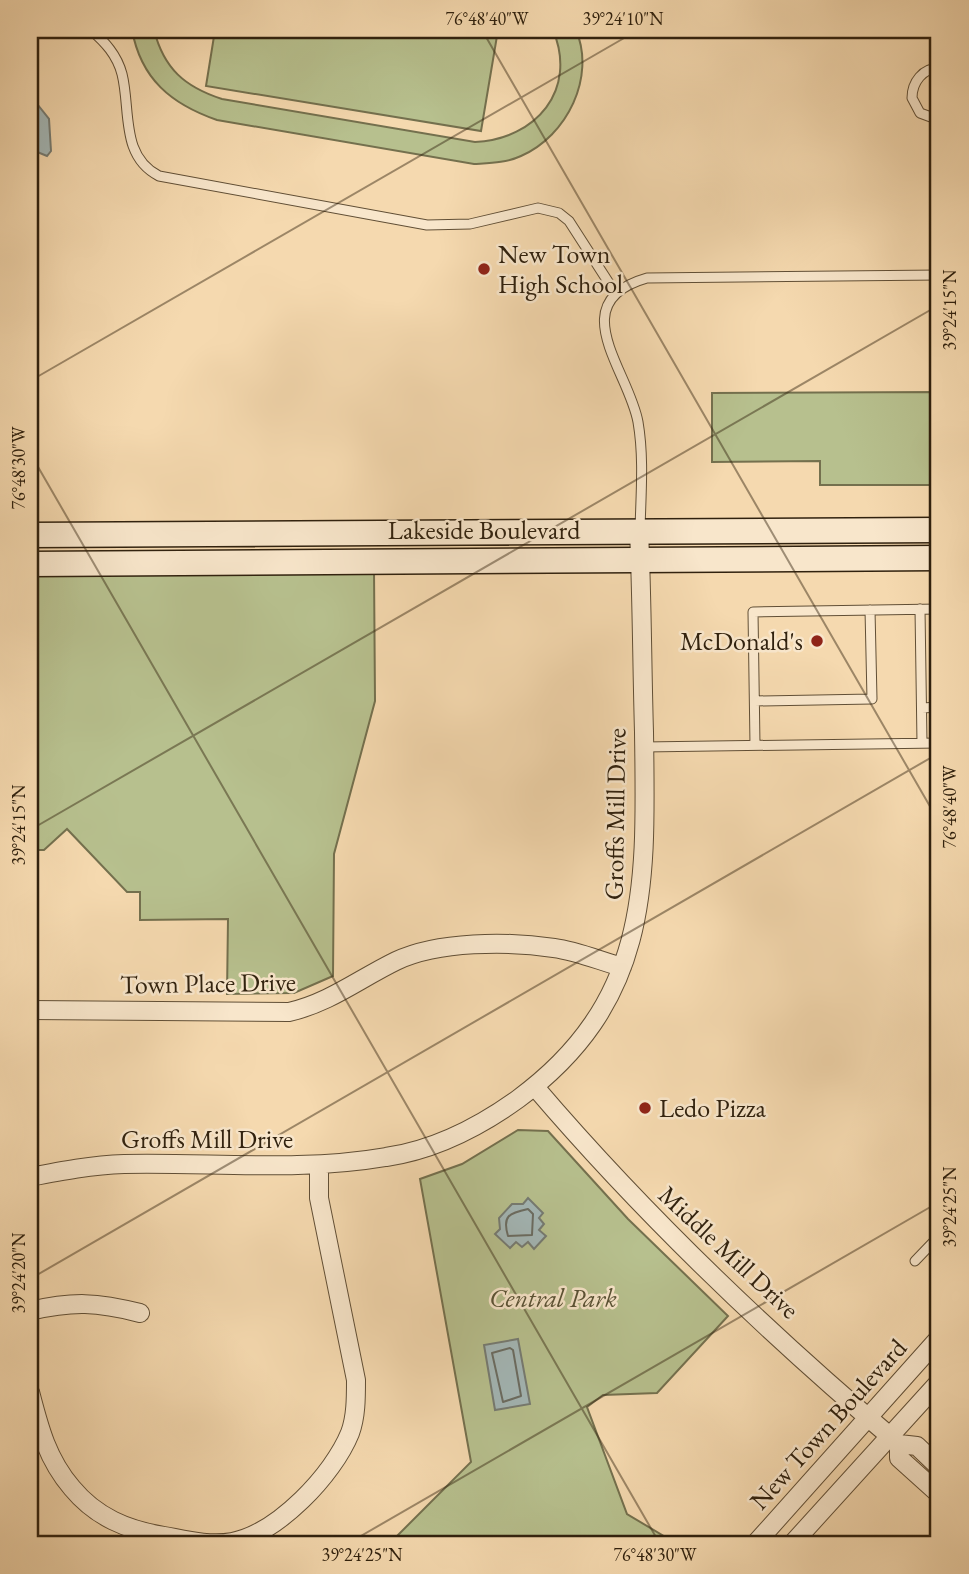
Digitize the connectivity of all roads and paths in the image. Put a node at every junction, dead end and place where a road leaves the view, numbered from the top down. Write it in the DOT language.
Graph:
graph roads {
  1 [pos="91,30"];
  2 [pos="939,68"];
  3 [pos="939,120"];
  4 [pos="939,275"];
  5 [pos="616,294"];
  6 [pos="939,530"];
  7 [pos="639,531"];
  8 [pos="30,535"];
  9 [pos="939,558"];
  10 [pos="640,559"];
  11 [pos="30,564"];
  12 [pos="920,609"];
  13 [pos="939,609"];
  14 [pos="870,610"];
  15 [pos="755,701"];
  16 [pos="939,707"];
  17 [pos="922,708"];
  18 [pos="922,743"];
  19 [pos="939,743"];
  20 [pos="755,746"];
  21 [pos="644,747"];
  22 [pos="622,967"];
  23 [pos="30,1010"];
  24 [pos="535,1087"];
  25 [pos="319,1166"];
  26 [pos="30,1177"];
  27 [pos="939,1236"];
  28 [pos="915,1261"];
  29 [pos="30,1311"];
  30 [pos="140,1312"];
  31 [pos="939,1338"];
  32 [pos="939,1381"];
  33 [pos="30,1392"];
  34 [pos="868,1419"];
  35 [pos="894,1441"];
  36 [pos="939,1467"];
  37 [pos="939,1494"];
  38 [pos="755,1544"];
  39 [pos="792,1544"];
  1 -- 5 [label="lane"];
  2 -- 3 [label="lane"];
  4 -- 5 [label="lane"];
  5 -- 7 [label="lane"];
  6 -- 7 [label="main road, Lakeside Boulevard"];
  7 -- 8 [label="main road, Lakeside Boulevard"];
  7 -- 10 [label="street, Groffs Mill Drive"];
  9 -- 10 [label="main road, Lakeside Boulevard"];
  10 -- 11 [label="main road, Lakeside Boulevard"];
  10 -- 21 [label="street, Groffs Mill Drive"];
  12 -- 13 [label="lane"];
  12 -- 14 [label="lane"];
  12 -- 17 [label="lane"];
  14 -- 15 [label="lane"];
  14 -- 15 [label="lane"];
  15 -- 20 [label="lane"];
  16 -- 17 [label="lane"];
  17 -- 18 [label="lane"];
  18 -- 19 [label="lane"];
  18 -- 20 [label="lane"];
  20 -- 21 [label="lane"];
  21 -- 22 [label="street, Groffs Mill Drive"];
  22 -- 23 [label="street, Town Place Drive"];
  22 -- 24 [label="street, Groffs Mill Drive"];
  24 -- 25 [label="street, Groffs Mill Drive"];
  24 -- 34 [label="street, Middle Mill Drive"];
  25 -- 26 [label="street, Groffs Mill Drive"];
  25 -- 33 [label="street"];
  27 -- 28 [label="lane"];
  29 -- 30 [label="street"];
  31 -- 34 [label="street, New Town Boulevard"];
  32 -- 35 [label="street, New Town Boulevard"];
  34 -- 35 [label="street, Middle Mill Drive"];
  34 -- 38 [label="street, New Town Boulevard"];
  35 -- 36 [label="street, Middle Mill Drive"];
  35 -- 37 [label="street, Middle Mill Drive"];
  35 -- 39 [label="street, New Town Boulevard"];
}
